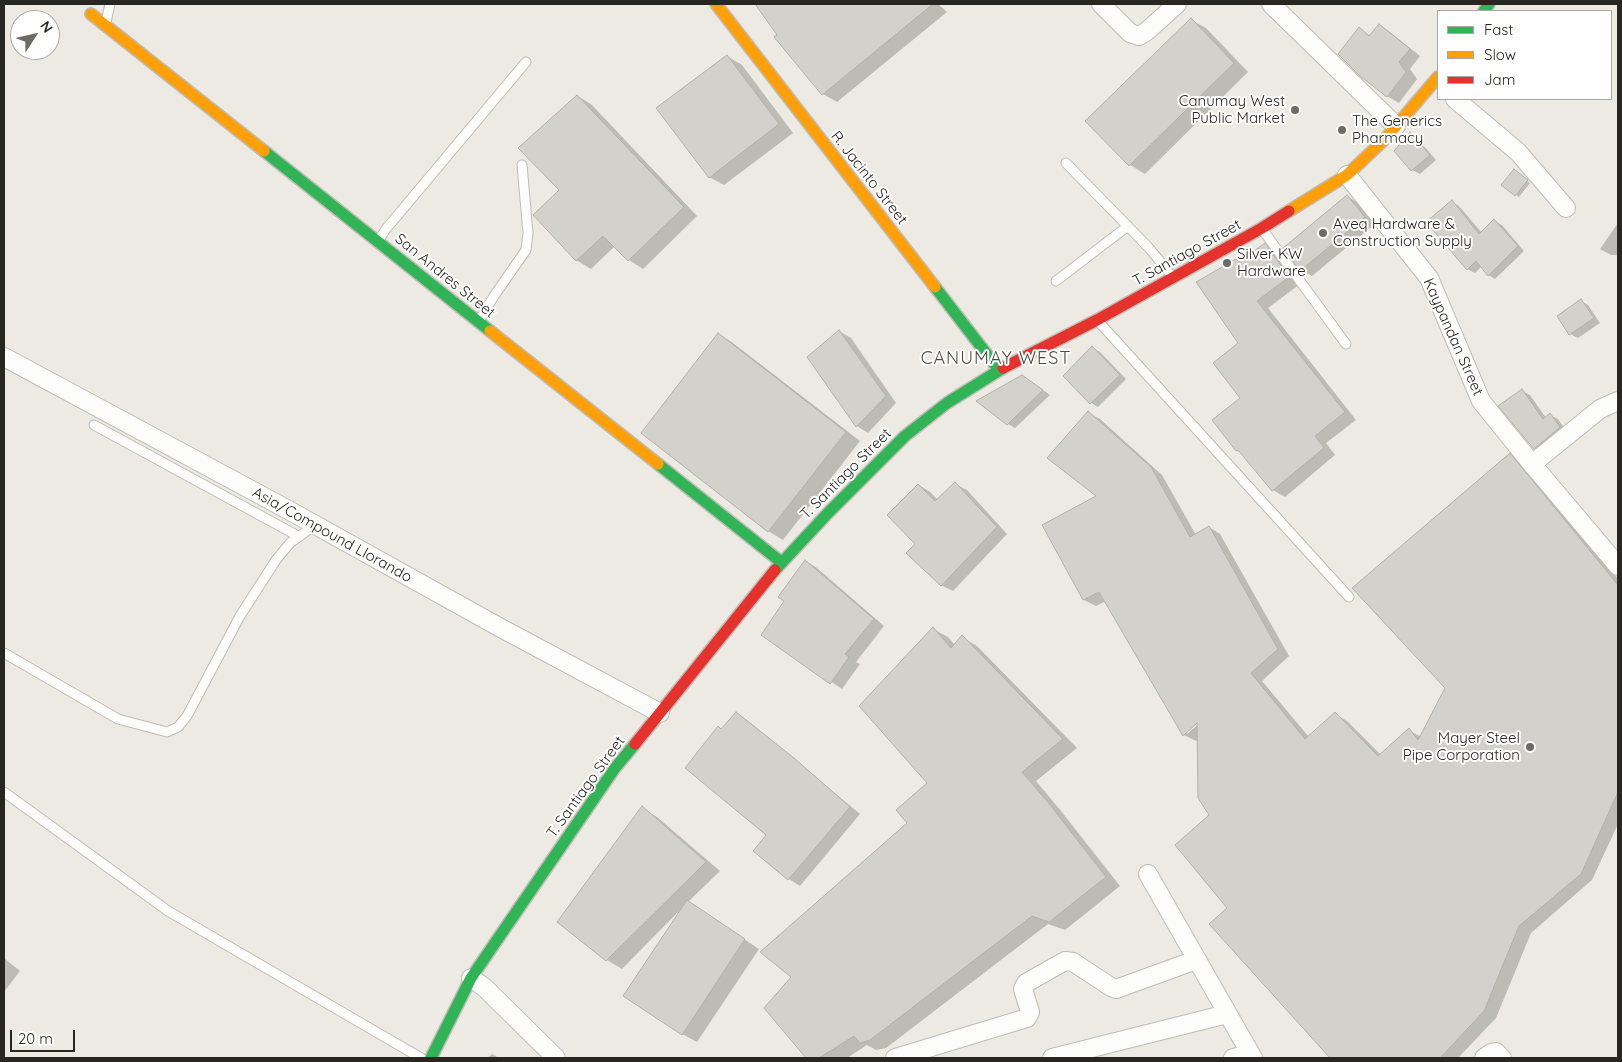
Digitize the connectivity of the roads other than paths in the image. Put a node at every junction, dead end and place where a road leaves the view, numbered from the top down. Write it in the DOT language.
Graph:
graph roads {
  1 [pos="110,4"];
  2 [pos="716,4"];
  3 [pos="1100,4"];
  4 [pos="1177,4"];
  5 [pos="1271,4"];
  6 [pos="91,14"];
  7 [pos="105,25"];
  8 [pos="526,62"];
  9 [pos="1437,81"];
  10 [pos="1456,100"];
  11 [pos="1396,126"];
  12 [pos="1066,163"];
  13 [pos="522,165"];
  14 [pos="1347,175"];
  15 [pos="1566,208"];
  16 [pos="1128,226"];
  17 [pos="1262,228"];
  18 [pos="378,242"];
  19 [pos="1173,278"];
  20 [pos="1056,281"];
  21 [pos="1098,320"];
  22 [pos="478,322"];
  23 [pos="1346,344"];
  24 [pos="4,357"];
  25 [pos="999,370"];
  26 [pos="1618,401"];
  27 [pos="94,425"];
  28 [pos="1532,464"];
  29 [pos="313,524"];
  30 [pos="298,536"];
  31 [pos="781,562"];
  32 [pos="1618,566"];
  33 [pos="1349,597"];
  34 [pos="4,654"];
  35 [pos="660,713"];
  36 [pos="4,792"];
  37 [pos="1148,874"];
  38 [pos="1196,960"];
  39 [pos="471,978"];
  40 [pos="1227,1014"];
  41 [pos="1252,1056"];
  42 [pos="421,1058"];
  43 [pos="431,1058"];
  44 [pos="556,1058"];
  45 [pos="896,1058"];
  46 [pos="1052,1058"];
  47 [pos="1233,1058"];
  48 [pos="1484,1058"];
  49 [pos="1502,1058"];
  1 -- 7 [label="lane"];
  2 -- 25 [label="main road, R. Jacinto Street"];
  3 -- 4 [label="street"];
  5 -- 11 [label="street"];
  6 -- 7 [label="main road, San Andres Street"];
  7 -- 18 [label="main road, San Andres Street"];
  8 -- 18 [label="lane"];
  9 -- 11 [label="main road, T. Santiago Street"];
  10 -- 15 [label="street"];
  11 -- 14 [label="main road, T. Santiago Street"];
  12 -- 16 [label="lane"];
  13 -- 22 [label="lane"];
  14 -- 17 [label="main road, T. Santiago Street"];
  14 -- 28 [label="street, Kaypandan Street"];
  16 -- 19 [label="lane"];
  16 -- 20 [label="lane"];
  17 -- 19 [label="main road, T. Santiago Street"];
  17 -- 23 [label="lane"];
  18 -- 22 [label="main road, San Andres Street"];
  19 -- 21 [label="main road, T. Santiago Street"];
  21 -- 25 [label="main road, T. Santiago Street"];
  21 -- 33 [label="lane"];
  22 -- 31 [label="main road, San Andres Street"];
  24 -- 29 [label="street, Asia/Compound Llorando"];
  25 -- 31 [label="main road, T. Santiago Street"];
  26 -- 28 [label="street"];
  27 -- 30 [label="lane"];
  28 -- 32 [label="street, Kaypandan Street"];
  29 -- 30 [label="lane"];
  29 -- 35 [label="street, Asia/Compound Llorando"];
  30 -- 34 [label="lane"];
  31 -- 35 [label="main road, T. Santiago Street"];
  35 -- 39 [label="main road, T. Santiago Street"];
  36 -- 42 [label="lane"];
  37 -- 38 [label="street"];
  38 -- 40 [label="street"];
  38 -- 45 [label="street"];
  39 -- 43 [label="main road, T. Santiago Street"];
  39 -- 44 [label="street"];
  40 -- 41 [label="street"];
  40 -- 46 [label="street"];
  41 -- 47 [label="street"];
  48 -- 49 [label="street"];
}
